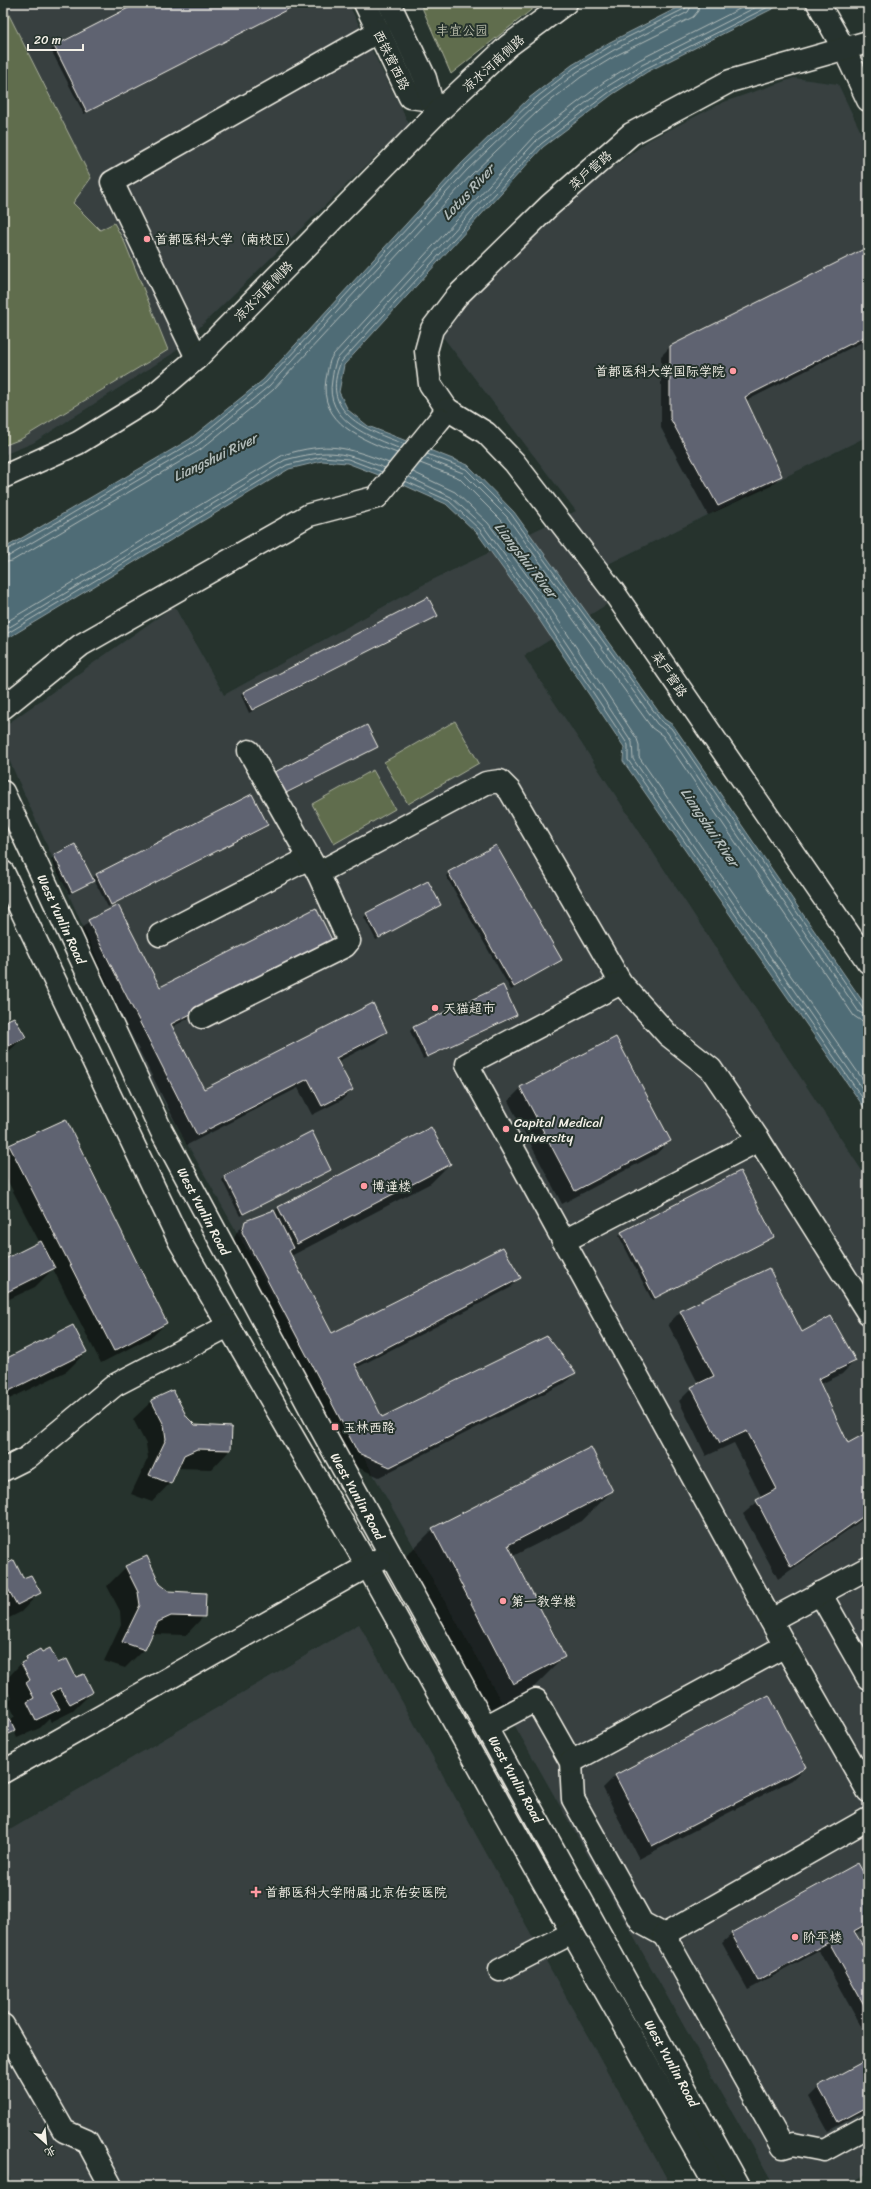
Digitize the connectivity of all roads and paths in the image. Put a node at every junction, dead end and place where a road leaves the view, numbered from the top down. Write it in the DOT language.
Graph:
graph roads {
  1 [pos="365,3"];
  2 [pos="389,3"];
  3 [pos="566,3"];
  4 [pos="818,3"];
  5 [pos="379,31"];
  6 [pos="868,42"];
  7 [pos="844,49"];
  8 [pos="868,100"];
  9 [pos="437,108"];
  10 [pos="197,358"];
  11 [pos="443,414"];
  12 [pos="3,477"];
  13 [pos="3,708"];
  14 [pos="249,751"];
  15 [pos="3,792"];
  16 [pos="314,866"];
  17 [pos="3,872"];
  18 [pos="160,935"];
  19 [pos="868,962"];
  20 [pos="621,983"];
  21 [pos="202,1017"];
  22 [pos="759,1140"];
  23 [pos="564,1241"];
  24 [pos="868,1313"];
  25 [pos="228,1326"];
  26 [pos="3,1470"];
  27 [pos="390,1553"];
  28 [pos="367,1566"];
  29 [pos="868,1568"];
  30 [pos="820,1593"];
  31 [pos="771,1620"];
  32 [pos="785,1646"];
  33 [pos="868,1678"];
  34 [pos="487,1726"];
  35 [pos="571,1762"];
  36 [pos="3,1772"];
  37 [pos="868,1791"];
  38 [pos="868,1820"];
  39 [pos="572,1933"];
  40 [pos="664,1935"];
  41 [pos="500,1970"];
  42 [pos="3,2025"];
  43 [pos="868,2126"];
  44 [pos="111,2186"];
  45 [pos="716,2186"];
  46 [pos="739,2186"];
  1 -- 5 [label="street, 西铁营西路"];
  2 -- 9 [label="street, 西铁营西路"];
  3 -- 9 [label="street, 凉水河南侧路"];
  4 -- 7 [label="street"];
  5 -- 9 [label="street, 西铁营西路"];
  5 -- 10 [label="street"];
  6 -- 7 [label="street, 菜户营路"];
  7 -- 8 [label="street"];
  7 -- 11 [label="street, 菜户营路"];
  9 -- 10 [label="street, 凉水河南侧路"];
  10 -- 12 [label="street, 凉水河南侧路"];
  11 -- 13 [label="street, bridge"];
  11 -- 19 [label="street, 菜户营路"];
  14 -- 16 [label="street"];
  15 -- 27 [label="street, West Yunlin Road"];
  16 -- 18 [label="street"];
  16 -- 20 [label="street"];
  16 -- 21 [label="street"];
  17 -- 25 [label="street, West Yunlin Road"];
  20 -- 22 [label="street"];
  20 -- 23 [label="street"];
  22 -- 23 [label="street"];
  22 -- 24 [label="street"];
  23 -- 31 [label="street"];
  25 -- 26 [label="street"];
  25 -- 28 [label="street, West Yunlin Road"];
  27 -- 28 [label="street"];
  27 -- 34 [label="street, West Yunlin Road"];
  28 -- 36 [label="street"];
  28 -- 39 [label="street, West Yunlin Road"];
  29 -- 30 [label="street"];
  30 -- 31 [label="street"];
  30 -- 33 [label="street"];
  31 -- 32 [label="street"];
  32 -- 35 [label="street"];
  32 -- 37 [label="street"];
  34 -- 35 [label="street"];
  34 -- 46 [label="street, West Yunlin Road"];
  35 -- 40 [label="street"];
  38 -- 40 [label="street"];
  39 -- 41 [label="street"];
  39 -- 45 [label="street, West Yunlin Road"];
  40 -- 43 [label="street"];
  42 -- 44 [label="street"];
}
